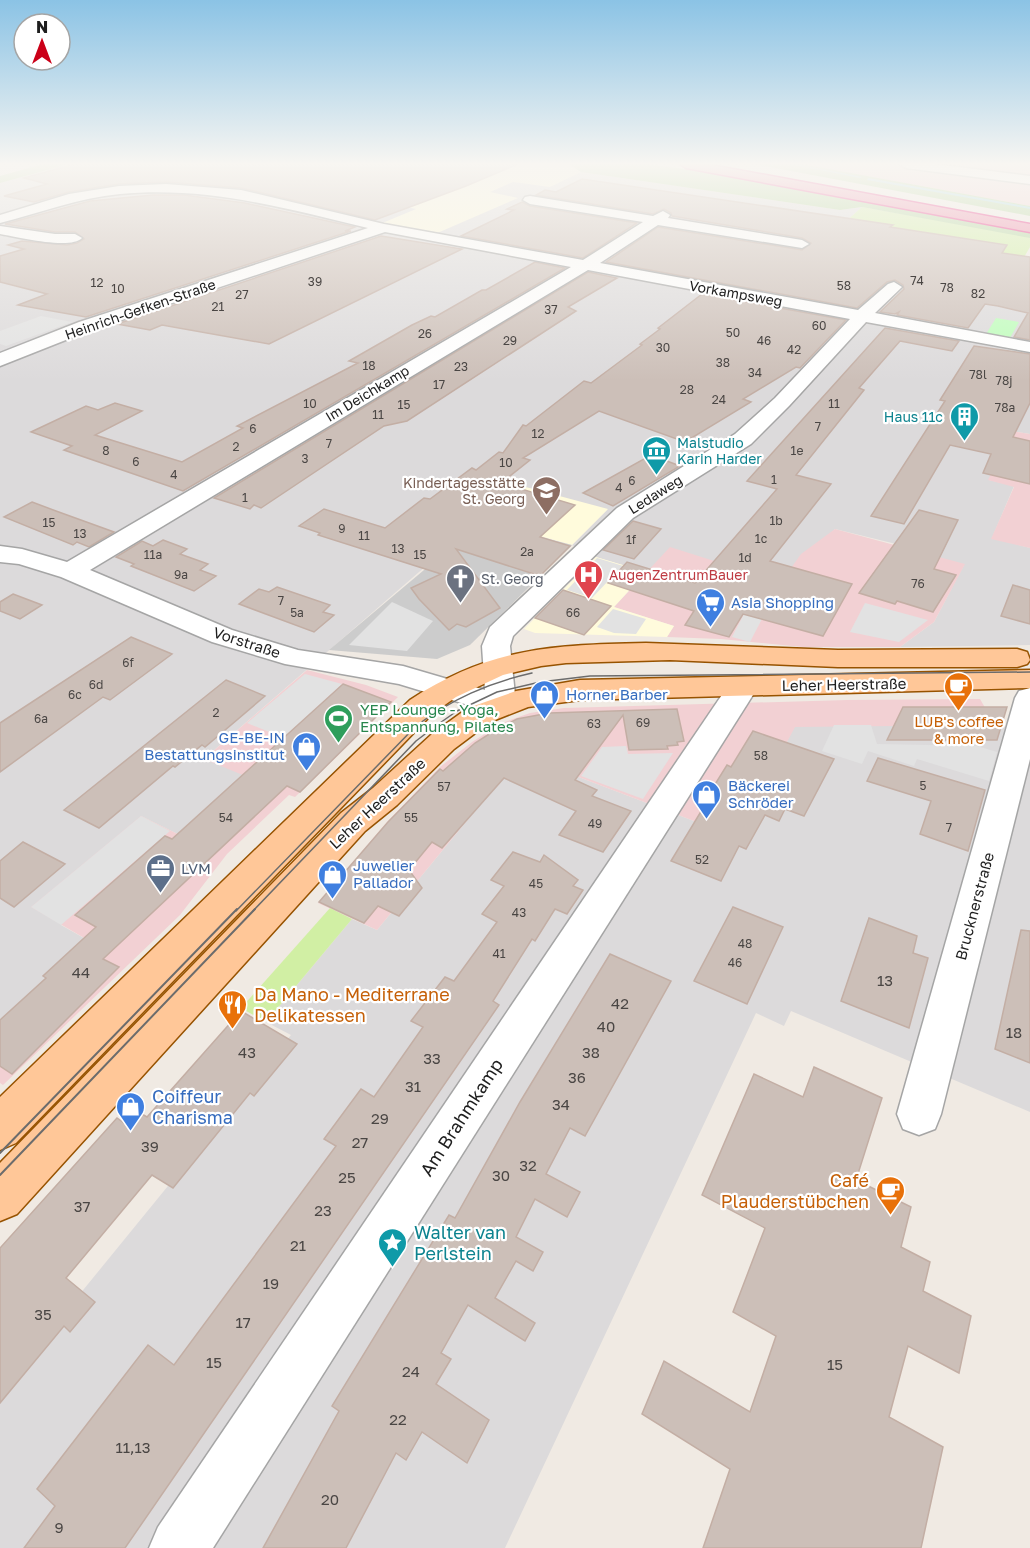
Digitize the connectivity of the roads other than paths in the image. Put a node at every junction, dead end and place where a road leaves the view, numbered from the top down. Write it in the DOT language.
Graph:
graph roads {
  1 [pos="43,236"];
  2 [pos="359,236"];
  3 [pos="428,236"];
  4 [pos="630,236"];
  5 [pos="759,236"];
  6 [pos="75,238"];
  7 [pos="802,244"];
  8 [pos="582,265"];
  9 [pos="894,287"];
  10 [pos="862,316"];
  11 [pos="1030,347"];
  12 [pos="0,360"];
  13 [pos="0,554"];
  14 [pos="70,571"];
  15 [pos="1030,658"];
  16 [pos="497,666"];
  17 [pos="1030,679"];
  18 [pos="743,687"];
  19 [pos="446,688"];
  20 [pos="1030,698"];
  21 [pos="501,705"];
  22 [pos="919,1114"];
  23 [pos="0,1128"];
  24 [pos="0,1197"];
  25 [pos="179,1548"];
  1 -- 6 [label="street"];
  2 -- 12 [label="street, Heinrich-Gefken-Straße"];
  3 -- 8 [label="street, Vorkampsweg"];
  4 -- 8 [label="street, Im Deichkamp"];
  5 -- 7 [label="street"];
  8 -- 10 [label="street, Vorkampsweg"];
  8 -- 14 [label="street, Im Deichkamp"];
  9 -- 10 [label="street, Ledaweg"];
  10 -- 11 [label="street, Vorkampsweg"];
  10 -- 16 [label="street, Ledaweg"];
  13 -- 14 [label="street, Vorstraße"];
  14 -- 19 [label="street, Vorstraße"];
  15 -- 16 [label="main road, Leher Heerstraße"];
  16 -- 19 [label="main road, Leher Heerstraße"];
  16 -- 21 [label="street, Ledaweg"];
  17 -- 18 [label="main road, Leher Heerstraße"];
  18 -- 21 [label="main road, Leher Heerstraße"];
  18 -- 25 [label="street, Am Brahmkamp"];
  19 -- 21 [label="street, Vorstraße"];
  19 -- 23 [label="main road, Leher Heerstraße"];
  20 -- 22 [label="street, Brucknerstraße"];
  21 -- 24 [label="main road, Leher Heerstraße"];
}
